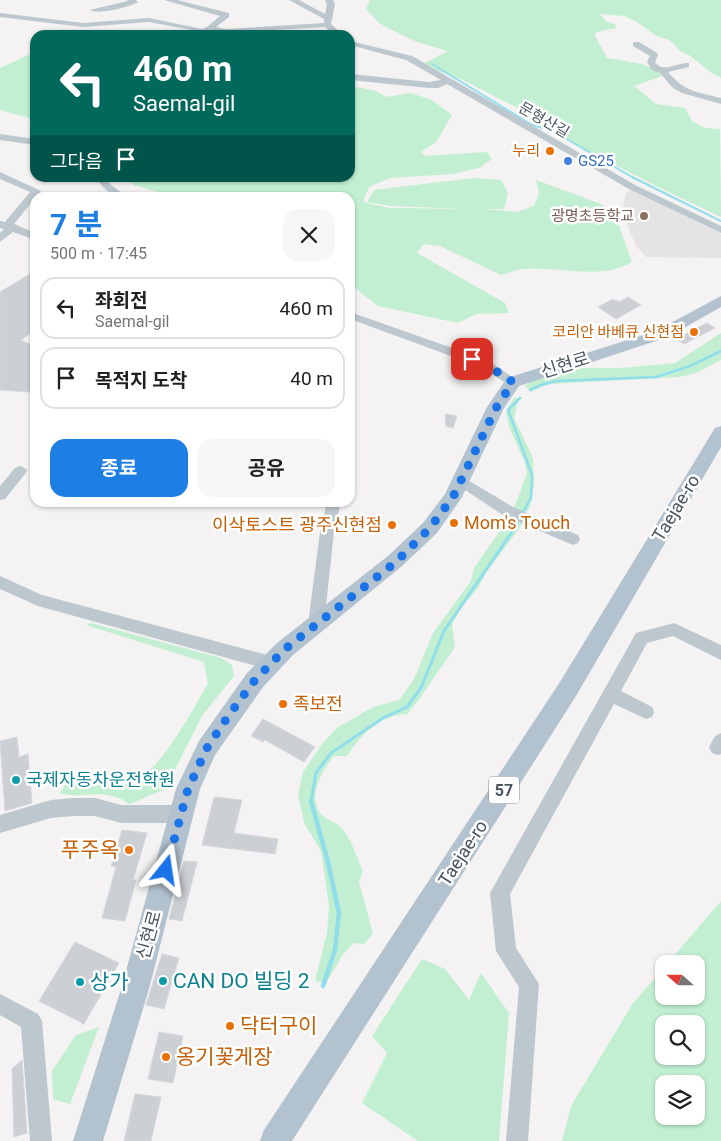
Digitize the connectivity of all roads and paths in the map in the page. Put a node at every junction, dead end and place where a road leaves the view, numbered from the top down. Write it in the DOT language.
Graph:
graph roads {
  1 [pos="131,0"];
  2 [pos="168,0"];
  3 [pos="292,0"];
  4 [pos="329,0"];
  5 [pos="99,1"];
  6 [pos="220,3"];
  7 [pos="205,9"];
  8 [pos="94,10"];
  9 [pos="0,15"];
  10 [pos="327,21"];
  11 [pos="72,24"];
  12 [pos="210,29"];
  13 [pos="189,30"];
  14 [pos="218,30"];
  15 [pos="236,30"];
  16 [pos="335,30"];
  17 [pos="355,44"];
  18 [pos="636,44"];
  19 [pos="686,65"];
  20 [pos="663,71"];
  21 [pos="355,78"];
  22 [pos="448,80"];
  23 [pos="721,101"];
  24 [pos="0,137"];
  25 [pos="30,141"];
  26 [pos="0,175"];
  27 [pos="104,182"];
  28 [pos="35,192"];
  29 [pos="115,192"];
  30 [pos="30,198"];
  31 [pos="7,226"];
  32 [pos="721,230"];
  33 [pos="30,235"];
  34 [pos="0,239"];
  35 [pos="721,301"];
  36 [pos="355,318"];
  37 [pos="513,382"];
  38 [pos="721,432"];
  39 [pos="721,445"];
  40 [pos="20,471"];
  41 [pos="461,481"];
  42 [pos="0,495"];
  43 [pos="333,507"];
  44 [pos="573,539"];
  45 [pos="0,582"];
  46 [pos="316,624"];
  47 [pos="721,653"];
  48 [pos="271,663"];
  49 [pos="611,694"];
  50 [pos="646,712"];
  51 [pos="181,814"];
  52 [pos="0,824"];
  53 [pos="0,1004"];
  54 [pos="41,1141"];
  55 [pos="88,1141"];
  56 [pos="275,1141"];
  57 [pos="287,1141"];
  58 [pos="517,1141"];
  1 -- 8 [label="street"];
  2 -- 7 [label="street"];
  3 -- 10 [label="street"];
  4 -- 10 [label="street"];
  5 -- 8 [label="street"];
  6 -- 7 [label="street"];
  7 -- 12 [label="street"];
  8 -- 11 [label="street"];
  9 -- 11 [label="street"];
  10 -- 15 [label="street"];
  10 -- 16 [label="street"];
  11 -- 13 [label="street"];
  12 -- 14 [label="street"];
  17 -- 22 [label="street, 문형산길"];
  18 -- 20 [label="street"];
  19 -- 20 [label="street"];
  20 -- 23 [label="street"];
  21 -- 22 [label="street"];
  22 -- 32 [label="street, 문형산길"];
  24 -- 25 [label="street"];
  26 -- 28 [label="street"];
  27 -- 29 [label="street"];
  30 -- 31 [label="street"];
  31 -- 33 [label="street"];
  31 -- 34 [label="street"];
  35 -- 37 [label="main road, 신현로"];
  36 -- 37 [label="street"];
  37 -- 41 [label="main road, 신현로"];
  38 -- 56 [label="main road, Taejae-ro / 57"];
  39 -- 57 [label="main road, Taejae-ro / 57"];
  40 -- 42 [label="street"];
  41 -- 44 [label="street"];
  41 -- 46 [label="main road, 신현로"];
  43 -- 46 [label="street"];
  45 -- 48 [label="street"];
  46 -- 48 [label="main road, 신현로"];
  47 -- 49 [label="street"];
  48 -- 51 [label="main road, 신현로"];
  49 -- 50 [label="street"];
  49 -- 58 [label="street"];
  51 -- 52 [label="street"];
  51 -- 55 [label="main road, 신현로"];
  53 -- 54 [label="street"];
}
